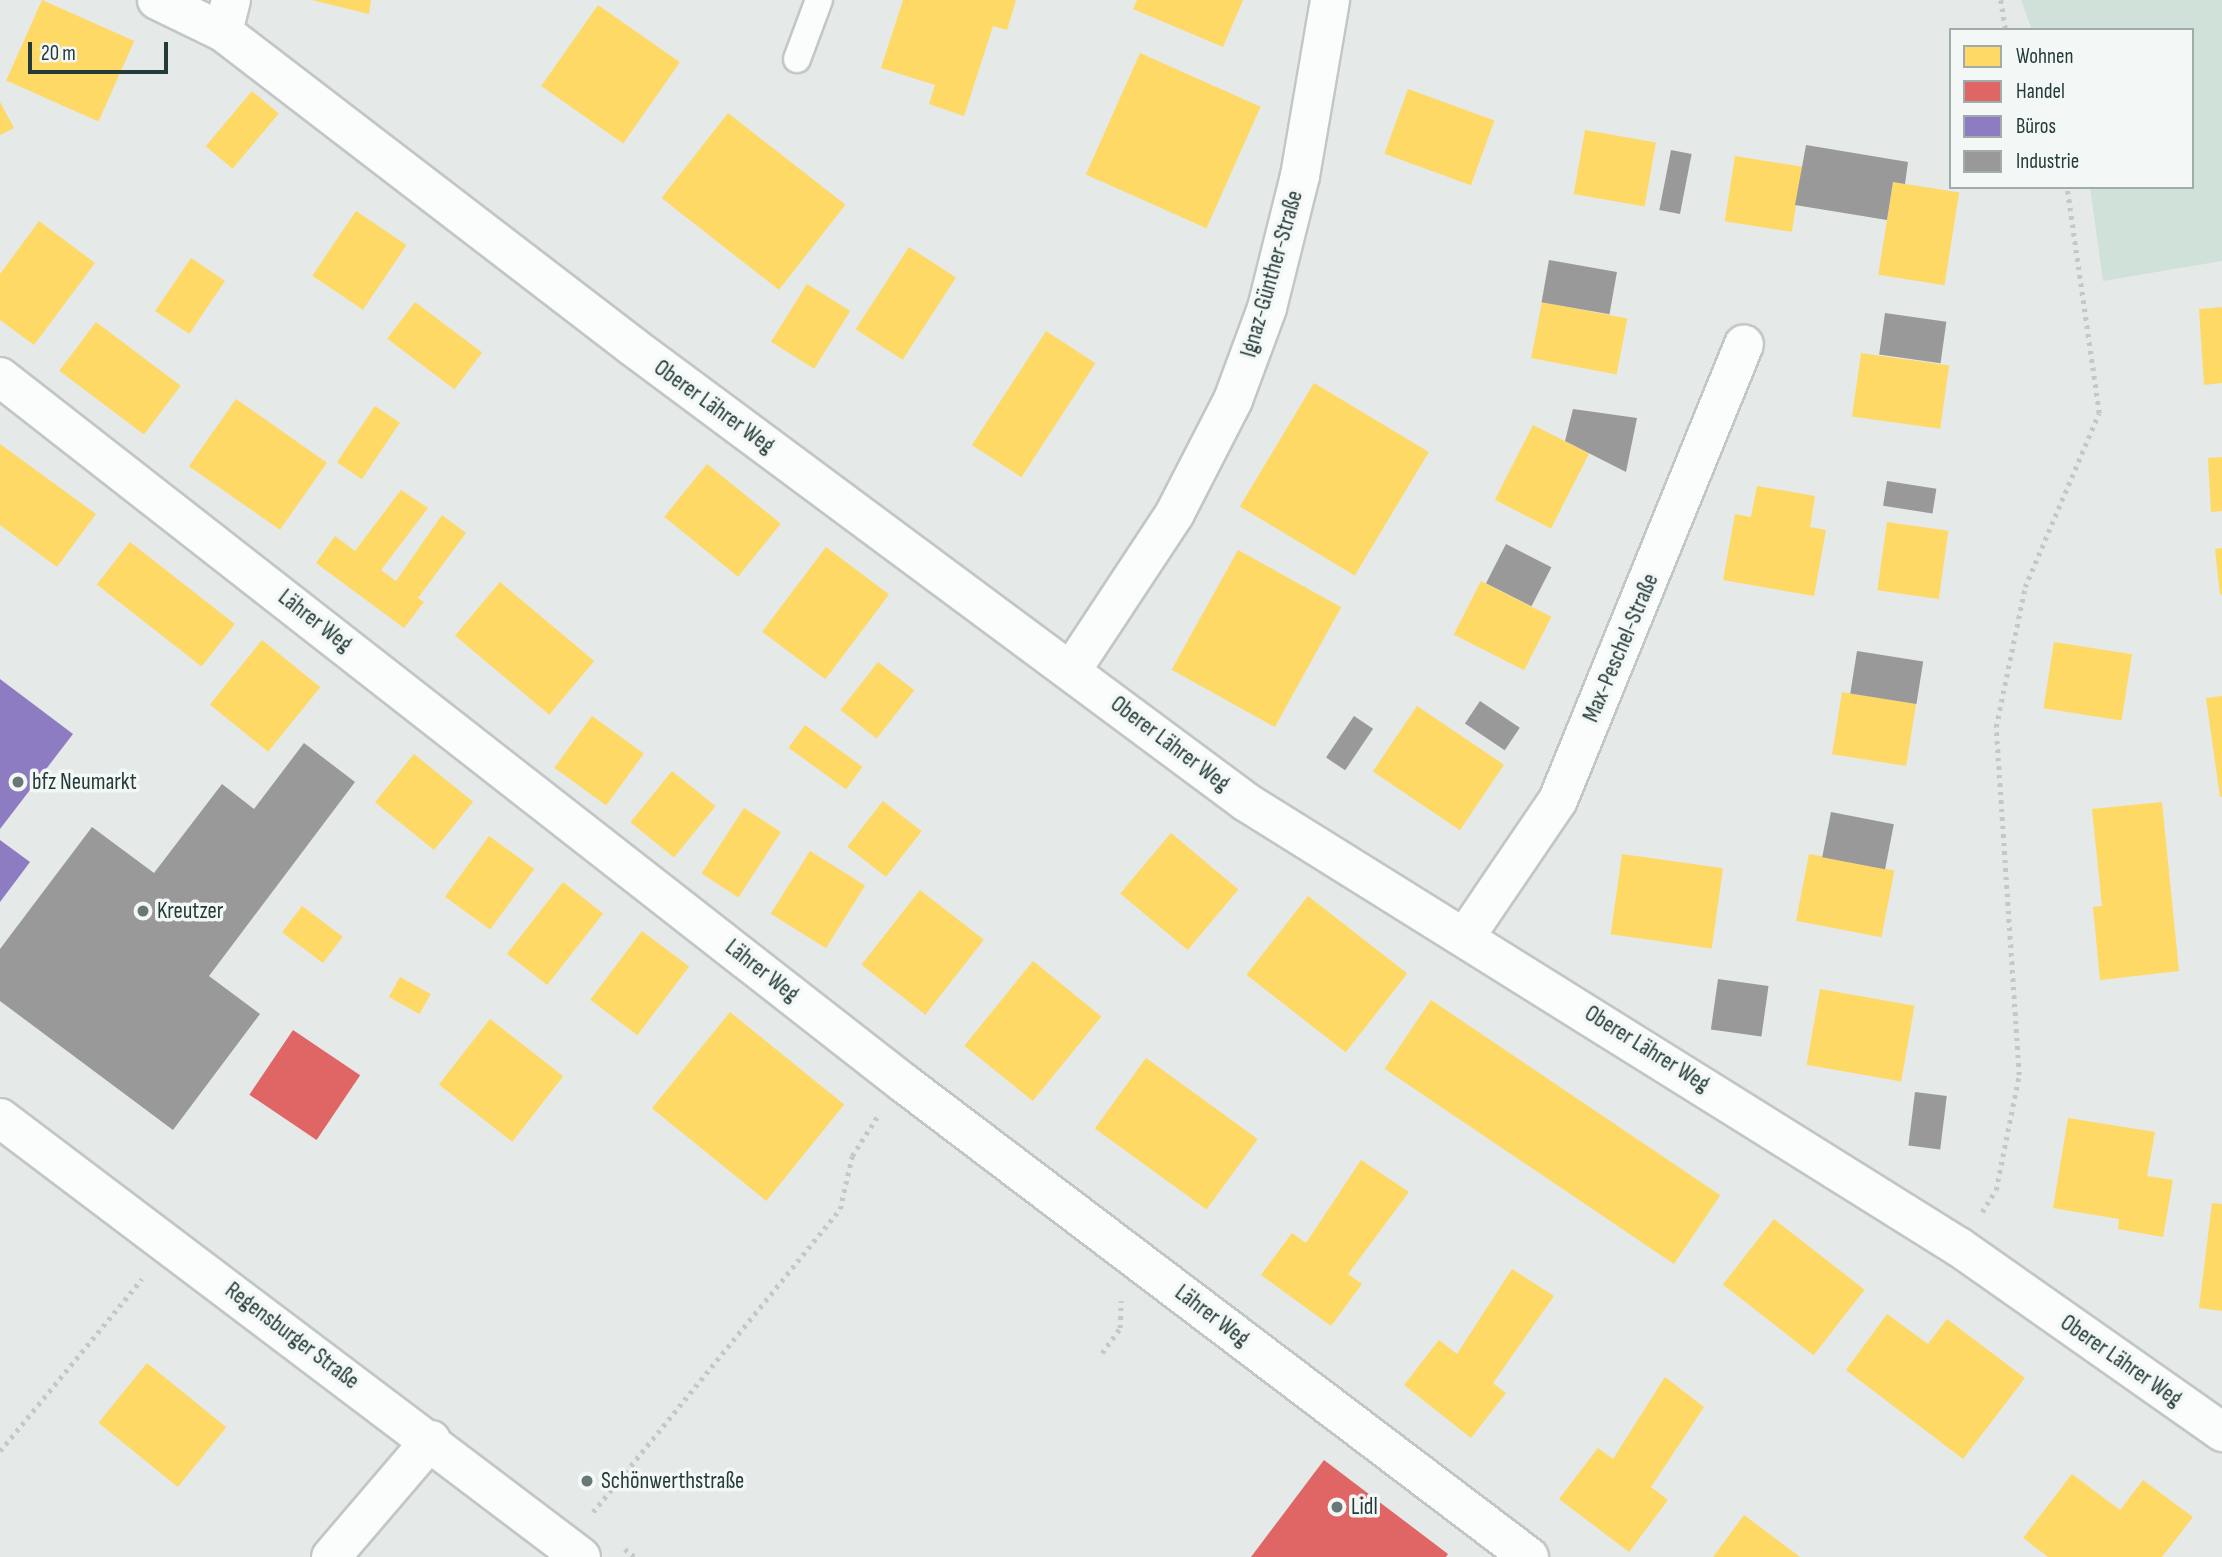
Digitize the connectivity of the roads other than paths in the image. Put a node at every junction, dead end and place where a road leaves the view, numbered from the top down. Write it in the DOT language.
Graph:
graph roads {
  1 [pos="158,0"];
  2 [pos="819,0"];
  3 [pos="1330,0"];
  4 [pos="227,16"];
  5 [pos="797,59"];
  6 [pos="1744,344"];
  7 [pos="0,377"];
  8 [pos="1071,671"];
  9 [pos="1467,934"];
  10 [pos="0,1118"];
  11 [pos="2222,1432"];
  12 [pos="431,1440"];
  13 [pos="573,1551"];
  14 [pos="331,1557"];
  15 [pos="1529,1557"];
  1 -- 4 [label="street, Oberer Lährer Weg"];
  2 -- 5 [label="lane"];
  3 -- 8 [label="street, Ignaz-Günther-Straße"];
  4 -- 8 [label="street, Oberer Lährer Weg"];
  6 -- 9 [label="street, Max-Peschel-Straße"];
  7 -- 15 [label="street, Lährer Weg"];
  8 -- 9 [label="street, Oberer Lährer Weg"];
  9 -- 11 [label="street, Oberer Lährer Weg"];
  10 -- 12 [label="street, Regensburger Straße"];
  12 -- 13 [label="street, Regensburger Straße"];
  12 -- 14 [label="street"];
}
